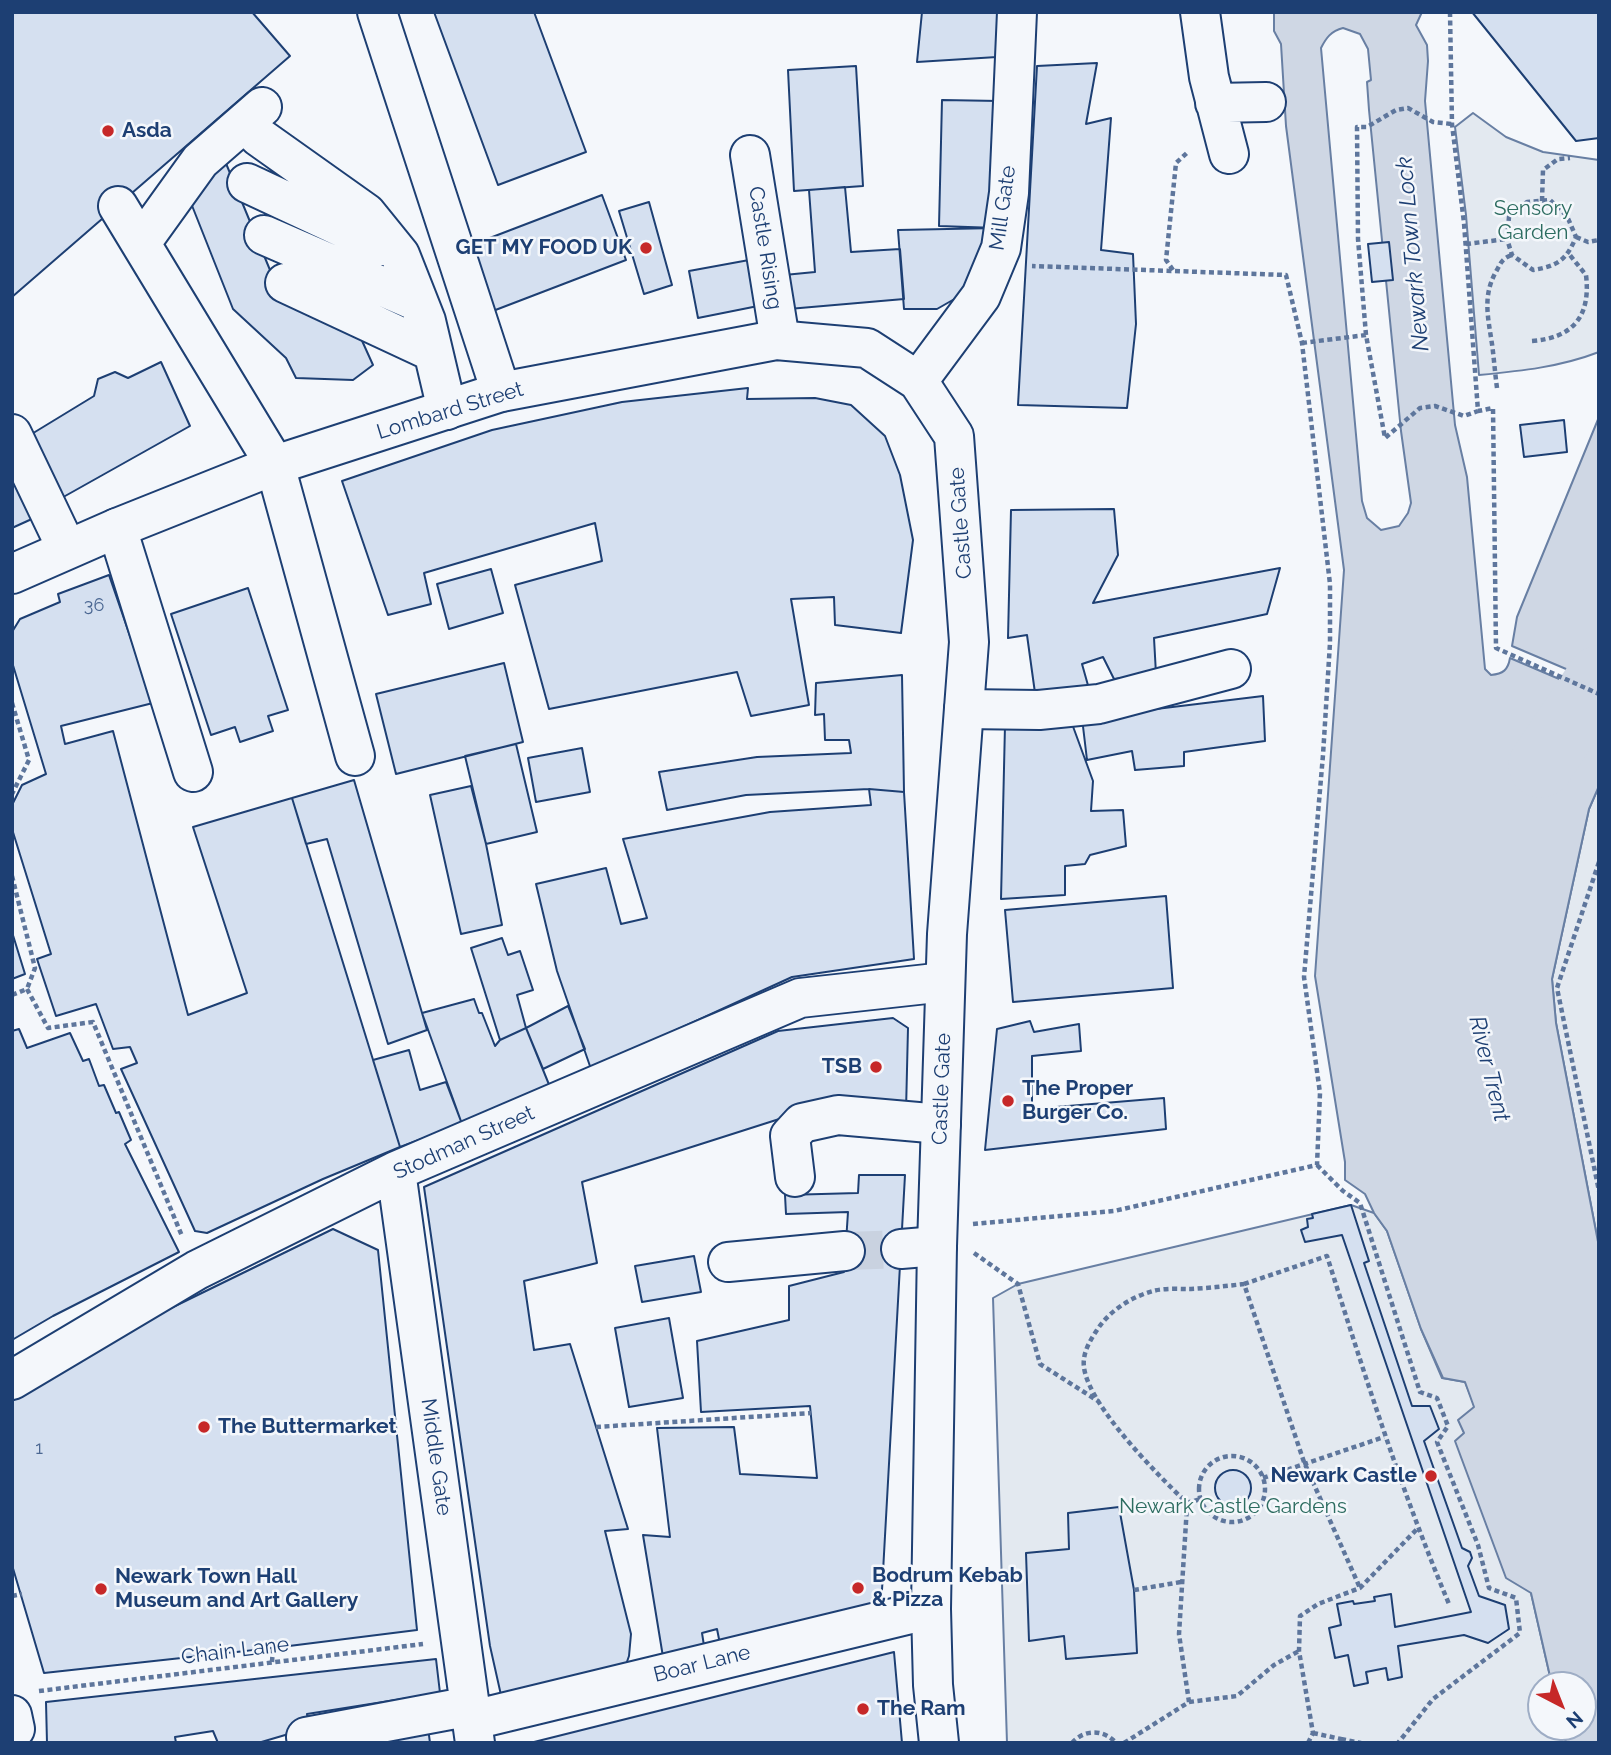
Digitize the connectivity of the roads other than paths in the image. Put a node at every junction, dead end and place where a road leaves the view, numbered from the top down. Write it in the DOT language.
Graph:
graph roads {
  1 [pos="377,12"];
  2 [pos="1017,12"];
  3 [pos="1200,12"];
  4 [pos="1266,102"];
  5 [pos="1215,103"];
  6 [pos="1229,154"];
  7 [pos="750,155"];
  8 [pos="117,206"];
  9 [pos="266,234"];
  10 [pos="141,243"];
  11 [pos="417,302"];
  12 [pos="780,340"];
  13 [pos="918,381"];
  14 [pos="501,392"];
  15 [pos="447,410"];
  16 [pos="12,435"];
  17 [pos="954,436"];
  18 [pos="275,465"];
  19 [pos="117,528"];
  20 [pos="67,549"];
  21 [pos="12,574"];
  22 [pos="1231,669"];
  23 [pos="964,709"];
  24 [pos="355,756"];
  25 [pos="193,772"];
  26 [pos="944,982"];
  27 [pos="941,1124"];
  28 [pos="396,1171"];
  29 [pos="795,1177"];
  30 [pos="845,1251"];
  31 [pos="728,1262"];
  32 [pos="12,1380"];
  33 [pos="931,1609"];
  34 [pos="473,1723"];
  35 [pos="306,1737"];
  36 [pos="939,1743"];
  1 -- 14 [label="main road"];
  2 -- 13 [label="main road, Mill Gate"];
  3 -- 5 [label="main road"];
  4 -- 5 [label="main road"];
  5 -- 6 [label="main road"];
  7 -- 12 [label="main road, Castle Rising"];
  8 -- 10 [label="main road"];
  9 -- 11 [label="main road"];
  9 -- 11 [label="main road"];
  9 -- 11 [label="main road"];
  10 -- 11 [label="main road"];
  10 -- 18 [label="main road"];
  11 -- 15 [label="main road"];
  12 -- 13 [label="main road, Lombard Street"];
  12 -- 14 [label="main road, Lombard Street"];
  13 -- 17 [label="main road, Lombard Street"];
  14 -- 15 [label="main road, Lombard Street"];
  15 -- 18 [label="main road, Lombard Street"];
  16 -- 20 [label="main road"];
  17 -- 23 [label="main road, Castle Gate"];
  18 -- 19 [label="main road, Lombard Street"];
  18 -- 24 [label="main road"];
  19 -- 20 [label="main road, Lombard Street"];
  19 -- 25 [label="main road"];
  20 -- 21 [label="main road, Lombard Street"];
  22 -- 23 [label="main road"];
  23 -- 26 [label="main road, Castle Gate"];
  26 -- 27 [label="main road, Castle Gate"];
  26 -- 28 [label="main road, Stodman Street"];
  27 -- 29 [label="main road"];
  27 -- 33 [label="main road, Castle Gate"];
  28 -- 32 [label="main road, Stodman Street"];
  28 -- 34 [label="main road, Middle Gate"];
  30 -- 31 [label="main road"];
  33 -- 34 [label="main road, Boar Lane"];
  33 -- 36 [label="main road, Castle Gate"];
  34 -- 35 [label="main road, Boar Lane"];
}
